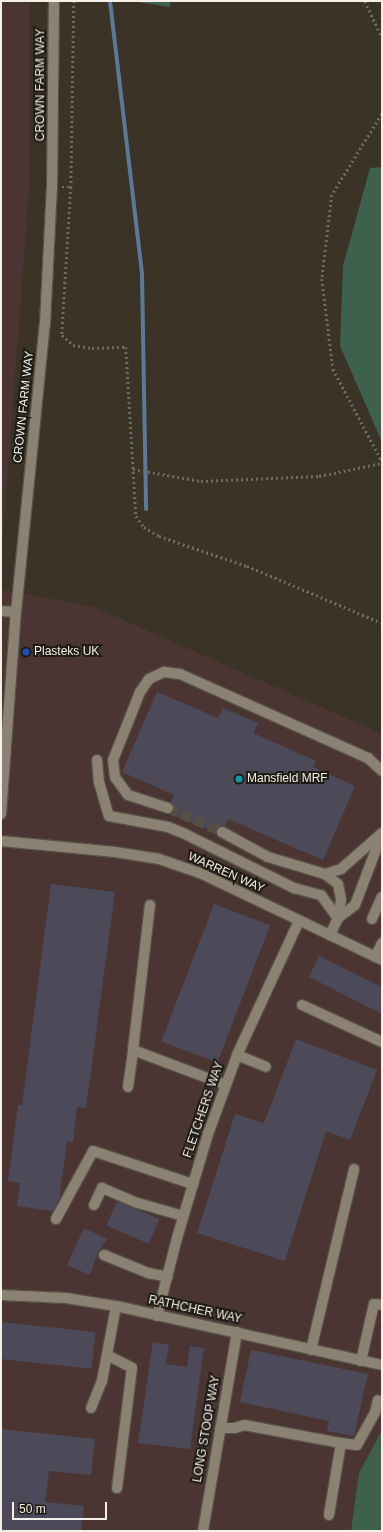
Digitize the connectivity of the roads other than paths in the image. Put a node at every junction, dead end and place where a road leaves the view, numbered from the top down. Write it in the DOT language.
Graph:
graph roads {
  1 [pos="54,1"];
  2 [pos="1,611"];
  3 [pos="16,612"];
  4 [pos="97,760"];
  5 [pos="382,771"];
  6 [pos="168,808"];
  7 [pos="1,814"];
  8 [pos="222,832"];
  9 [pos="382,833"];
  10 [pos="1,841"];
  11 [pos="325,874"];
  12 [pos="382,897"];
  13 [pos="150,906"];
  14 [pos="338,918"];
  15 [pos="372,919"];
  16 [pos="299,921"];
  17 [pos="330,935"];
  18 [pos="382,942"];
  19 [pos="378,959"];
  20 [pos="302,1005"];
  21 [pos="382,1042"];
  22 [pos="133,1050"];
  23 [pos="237,1055"];
  24 [pos="266,1067"];
  25 [pos="226,1085"];
  26 [pos="128,1087"];
  27 [pos="354,1169"];
  28 [pos="193,1184"];
  29 [pos="94,1205"];
  30 [pos="183,1216"];
  31 [pos="56,1219"];
  32 [pos="104,1255"];
  33 [pos="168,1277"];
  34 [pos="1,1295"];
  35 [pos="382,1305"];
  36 [pos="116,1306"];
  37 [pos="157,1316"];
  38 [pos="237,1332"];
  39 [pos="311,1350"];
  40 [pos="108,1355"];
  41 [pos="361,1361"];
  42 [pos="382,1365"];
  43 [pos="378,1400"];
  44 [pos="91,1408"];
  45 [pos="220,1428"];
  46 [pos="341,1443"];
  47 [pos="117,1488"];
  48 [pos="329,1515"];
  49 [pos="203,1531"];
  1 -- 3 [label="street, CROWN FARM WAY"];
  2 -- 3 [label="street"];
  3 -- 7 [label="street, CROWN FARM WAY"];
  4 -- 14 [label="street"];
  5 -- 6 [label="street"];
  8 -- 11 [label="street"];
  9 -- 11 [label="street"];
  9 -- 14 [label="street"];
  10 -- 16 [label="street, WARREN WAY"];
  11 -- 14 [label="street"];
  12 -- 15 [label="street"];
  13 -- 22 [label="street"];
  14 -- 17 [label="street"];
  16 -- 17 [label="street, WARREN WAY"];
  16 -- 23 [label="street, FLETCHERS WAY"];
  17 -- 19 [label="street, WARREN WAY"];
  18 -- 19 [label="street"];
  20 -- 21 [label="street"];
  22 -- 25 [label="street"];
  22 -- 26 [label="street"];
  23 -- 24 [label="street"];
  23 -- 25 [label="street, FLETCHERS WAY"];
  25 -- 28 [label="street, FLETCHERS WAY"];
  27 -- 39 [label="street"];
  28 -- 30 [label="street, FLETCHERS WAY"];
  28 -- 31 [label="street"];
  29 -- 30 [label="street"];
  30 -- 33 [label="street, FLETCHERS WAY"];
  32 -- 33 [label="street"];
  33 -- 37 [label="street, FLETCHERS WAY"];
  34 -- 36 [label="street, RATHCHER WAY"];
  35 -- 41 [label="street"];
  36 -- 37 [label="street, RATHCHER WAY"];
  36 -- 40 [label="street"];
  37 -- 38 [label="street, RATHCHER WAY"];
  38 -- 39 [label="street, RATHCHER WAY"];
  38 -- 45 [label="street, LONG STOOP WAY"];
  39 -- 41 [label="street, RATHCHER WAY"];
  40 -- 44 [label="street"];
  40 -- 47 [label="street"];
  41 -- 42 [label="street, RATHCHER WAY"];
  43 -- 46 [label="street"];
  45 -- 46 [label="street"];
  45 -- 49 [label="street, LONG STOOP WAY"];
  46 -- 48 [label="street"];
}
